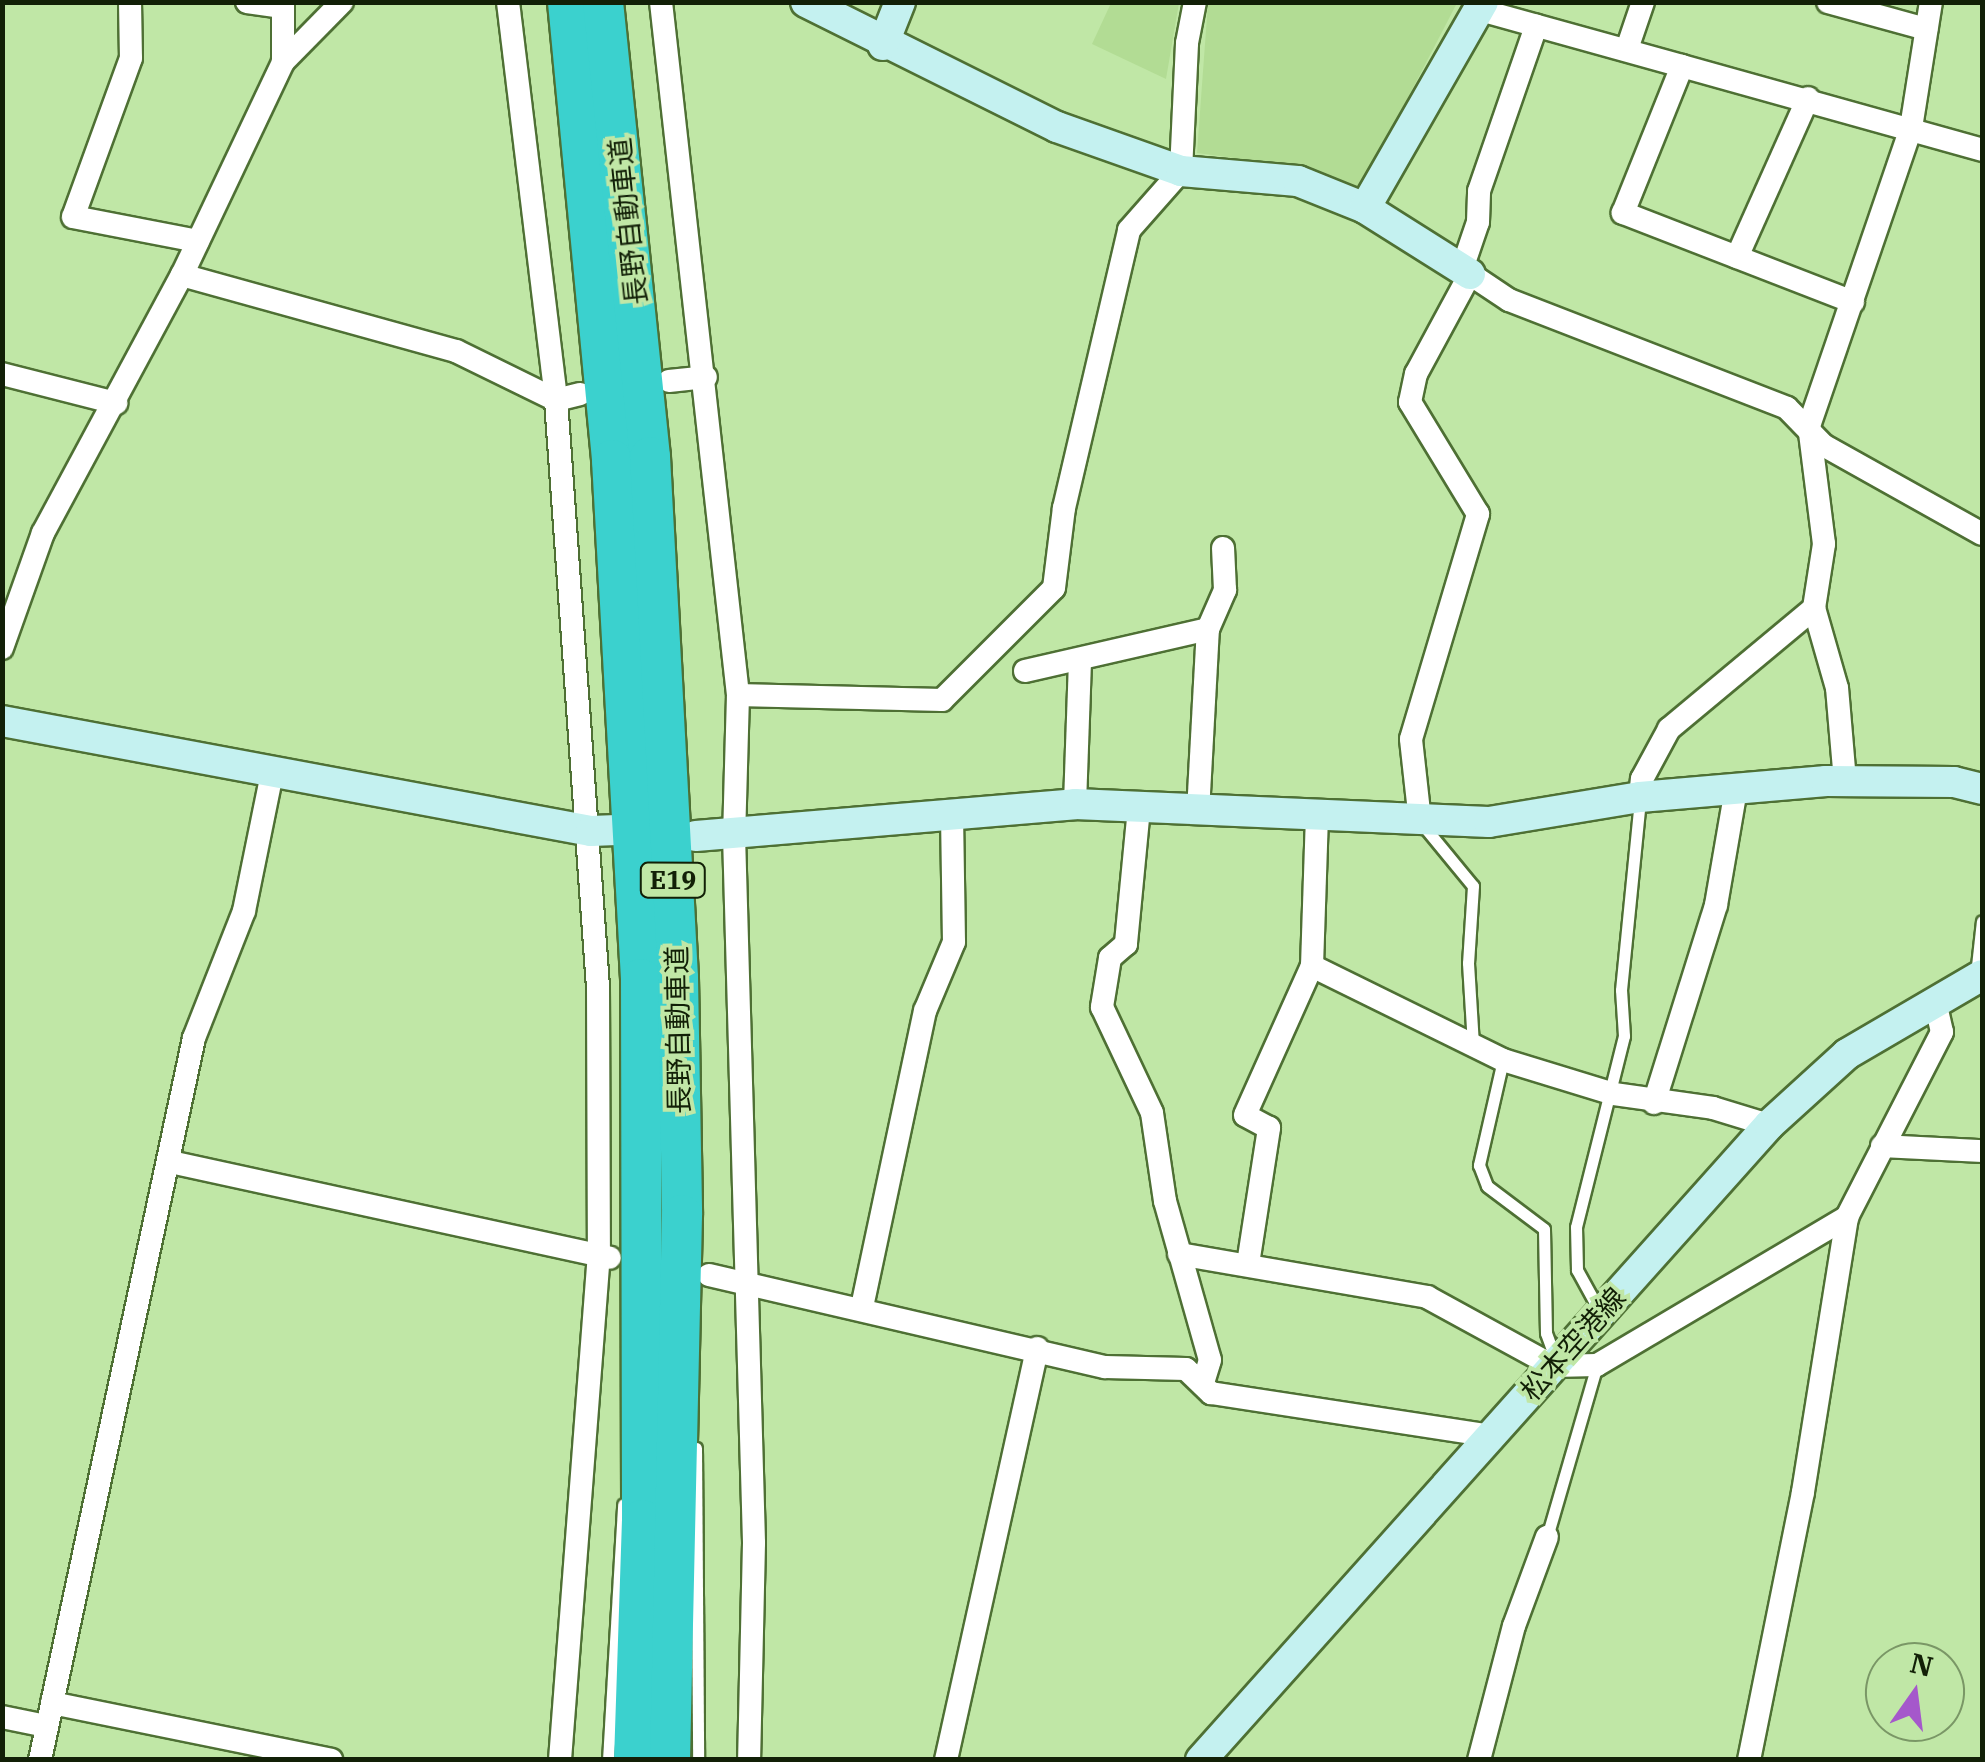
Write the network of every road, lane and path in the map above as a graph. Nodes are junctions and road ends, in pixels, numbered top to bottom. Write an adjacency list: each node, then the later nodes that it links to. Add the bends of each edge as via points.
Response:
1 (130, 2): 27 (street, via 130,58 73,217)
2 (247, 2): 14 (street)
3 (342, 2): 20 (street)
4 (508, 2): 36 (street)
5 (568, 2): 74 (highway, 長野自動車道 / E19, via 614,497)
6 (603, 2): 75 (highway, 長野自動車道 / E19, via 651,476 678,978)
7 (661, 2): 33 (street)
8 (806, 2): 18 (street)
9 (900, 2): 18 (street)
10 (1196, 2): 25 (street, via 1187,44)
11 (1643, 2): 19 (street)
12 (1828, 2): 17 (street)
13 (1931, 2): 17 (street)
14 (283, 5): 20 (street)
15 (1481, 6): 16 (street); 26 (street)
16 (1536, 26): 19 (street); 29 (street, via 1479,191)
17 (1926, 28): 23 (street)
18 (883, 46): 25 (street, via 1057,127)
19 (1627, 49): 21 (street)
20 (282, 62): 27 (street)
21 (1682, 66): 22 (street); 28 (street, via 1623,212)
22 (1808, 98): 23 (street); 28 (street)
23 (1911, 128): 24 (street); 31 (street)
24 (1982, 150)
25 (1181, 170): 26 (street, via 1298,181); 46 (street, via 1128,230 1064,508 1054,588 942,700)
26 (1365, 208): 29 (street)
27 (198, 241): 30 (street)
28 (1737, 257): 31 (street)
29 (1466, 270): 38 (street, via 1508,300 1787,408); 58 (street, via 1416,374 1410,402 1478,514 1410,739)
30 (182, 275): 36 (street, via 456,351); 37 (street)
31 (1853, 302): 38 (street)
32 (2, 374): 37 (street)
33 (706, 377): 34 (street); 46 (street)
34 (669, 380)
35 (580, 394): 36 (street)
36 (556, 400): 59 (street)
37 (116, 404): 43 (street, via 43,533)
38 (1809, 426): 39 (street, via 1824,446); 41 (street, via 1824,544)
39 (1982, 534)
40 (1223, 548): 42 (street, via 1226,590)
41 (1814, 608): 49 (street, via 1836,688); 52 (street, via 1668,729 1642,779)
42 (1208, 629): 44 (street); 55 (street)
43 (2, 648)
44 (1080, 662): 45 (street); 53 (street)
45 (1025, 670)
46 (738, 694): 60 (street)
47 (2, 721): 48 (street)
48 (273, 769): 59 (street); 73 (street, via 244,912 194,1038)
49 (1846, 780): 50 (street); 51 (street)
50 (1736, 789): 52 (street); 69 (street, via 1716,905)
51 (1982, 789)
52 (1640, 797): 58 (street, via 1489,822); 68 (lane)
53 (1075, 804): 54 (street); 56 (street)
54 (1139, 808): 55 (street); 77 (street, via 1126,944 1110,958 1102,1006 1152,1113)
55 (1198, 812): 57 (street)
56 (952, 818): 60 (street); 82 (street, via 954,942 926,1012)
57 (1317, 818): 58 (street); 63 (street)
58 (1420, 820): 66 (lane, via 1473,886)
59 (604, 830): 78 (street)
60 (734, 835): 61 (street); 81 (street)
61 (696, 836)
62 (1982, 921): 64 (lane)
63 (1312, 966): 66 (street); 79 (street, via 1245,1115 1269,1128)
64 (1979, 977): 65 (street, 松本空港線)
65 (1935, 1002): 70 (street, 松本空港線, via 1847,1054); 71 (street, via 1942,1032)
66 (1473, 1046): 67 (street)
67 (1503, 1060): 68 (street); 85 (lane, via 1480,1165 1487,1186 1544,1229 1546,1334)
68 (1614, 1094): 69 (street); 83 (lane, via 1576,1227 1578,1270)
69 (1654, 1103): 70 (street, via 1713,1108)
70 (1768, 1124): 83 (street, 松本空港線)
71 (1882, 1146): 72 (street); 76 (street)
72 (1982, 1150)
73 (170, 1162): 78 (street); 94 (street)
74 (645, 1165): 91 (lane); 101 (highway, 長野自動車道 / E19)
75 (682, 1215): 87 (lane); 102 (highway, 長野自動車道 / E19)
76 (1847, 1217): 86 (street); 108 (street, via 1803,1492)
77 (1180, 1254): 79 (street); 88 (street, via 1210,1360)
78 (606, 1256): 99 (street)
79 (1248, 1264): 85 (street, via 1427,1297)
80 (709, 1276): 81 (street)
81 (749, 1282): 82 (street); 104 (street)
82 (862, 1306): 84 (street)
83 (1600, 1314): 85 (street, 松本空港線)
84 (1038, 1348): 88 (street, via 1105,1368 1186,1369); 105 (street)
85 (1554, 1363): 86 (street); 90 (street, 松本空港線)
86 (1597, 1364): 93 (lane)
87 (695, 1380)
88 (1204, 1380): 90 (street, via 1211,1393)
89 (696, 1435): 103 (lane)
90 (1491, 1436): 106 (street, 松本空港線)
91 (626, 1458)
92 (624, 1478): 100 (lane)
93 (1547, 1538): 107 (street, via 1514,1626)
94 (52, 1702): 96 (street); 98 (street)
95 (2, 1717): 96 (street)
96 (46, 1726): 97 (street)
97 (40, 1760)
98 (331, 1760)
99 (560, 1760)
100 (608, 1760)
101 (634, 1760)
102 (670, 1760)
103 (698, 1760)
104 (749, 1760)
105 (946, 1760)
106 (1202, 1760)
107 (1479, 1760)
108 (1749, 1760)

